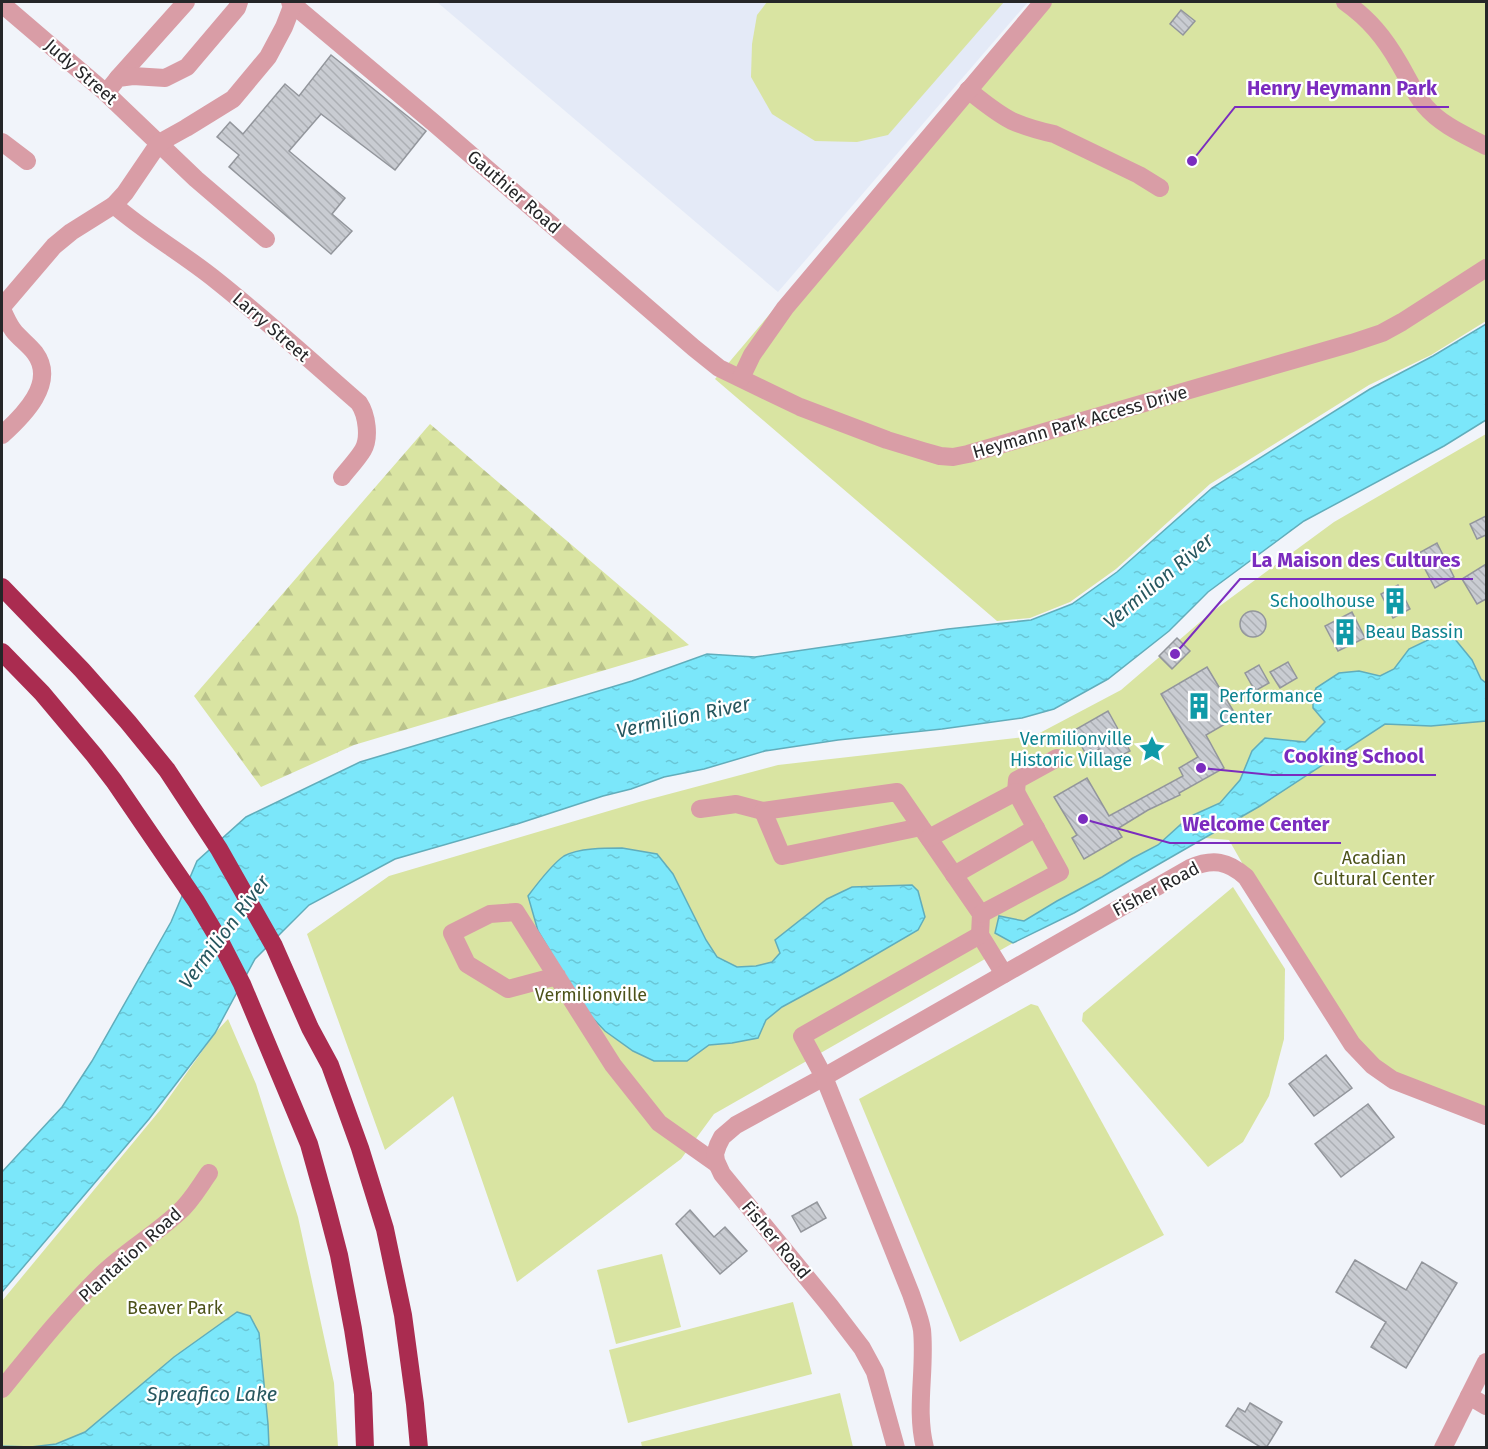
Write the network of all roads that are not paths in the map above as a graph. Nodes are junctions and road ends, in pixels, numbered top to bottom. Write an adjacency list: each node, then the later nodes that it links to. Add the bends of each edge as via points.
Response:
1 (186, 2): 7 (street)
2 (239, 2): 7 (street, via 187,67 165,78)
3 (1042, 2): 8 (street)
4 (1345, 2): 12 (street, via 1372,24 1425,107 1440,121)
5 (291, 3): 11 (street, via 268,57 233,99); 19 (street, Gauthier Road, via 694,348 719,368)
6 (2, 4): 9 (street, Judy Street)
7 (118, 78): 9 (street)
8 (968, 90): 14 (street, via 1012,121 1054,134); 19 (street, via 786,308 752,355)
9 (106, 93): 11 (street, Judy Street)
10 (2, 142): 13 (street)
11 (159, 143): 15 (street); 16 (street, Judy Street)
12 (1486, 146)
13 (27, 161)
14 (1160, 188)
15 (114, 205): 18 (street, via 54,246); 21 (street, Larry Street, via 219,282 359,403 365,420 364,447)
16 (266, 239)
17 (1486, 268): 19 (street, Heymann Park Access Drive, via 1402,322 1352,344 961,456 940,456 887,440 800,407)
18 (2, 308): 20 (street, via 13,330 35,353 43,373 38,393)
19 (741, 378)
20 (2, 435)
21 (342, 477)
22 (2, 587): 44 (highway, via 82,670 167,770 219,849 274,946 330,1065 385,1229 403,1315)
23 (2, 652): 43 (highway, via 42,693 114,781 196,901 242,984 309,1144 339,1255 363,1394)
24 (1057, 758): 25 (street, via 1017,780)
25 (1016, 792): 28 (street); 29 (street)
26 (700, 808): 27 (street, via 736,804)
27 (763, 811): 29 (street, via 897,792); 29 (street, via 782,856)
28 (1036, 828): 30 (street); 31 (street, via 1060,872)
29 (925, 833): 30 (street)
30 (954, 875): 31 (street)
31 (981, 914): 32 (street)
32 (980, 935): 33 (street); 35 (street, via 802,1036)
33 (1004, 974): 35 (street, Fisher Road); 36 (street, Fisher Road, via 1190,868 1208,862 1223,863 1239,871 1251,885 1364,1058 1393,1080)
34 (557, 976): 34 (street, via 508,989 467,964 452,933 490,914 516,912); 37 (street, via 613,1065 659,1123)
35 (824, 1077): 37 (street, Fisher Road, via 728,1131 718,1145); 46 (street, via 920,1322 921,1433)
36 (1486, 1116)
37 (717, 1164): 45 (street, Fisher Road, via 862,1348 875,1372)
38 (209, 1173): 40 (street, Plantation Road, via 177,1214 100,1276)
39 (1486, 1362): 41 (street)
40 (2, 1389)
41 (1469, 1396): 42 (street); 47 (street)
42 (1486, 1406)
43 (365, 1448)
44 (419, 1448)
45 (896, 1448)
46 (925, 1448)
47 (1443, 1448)

